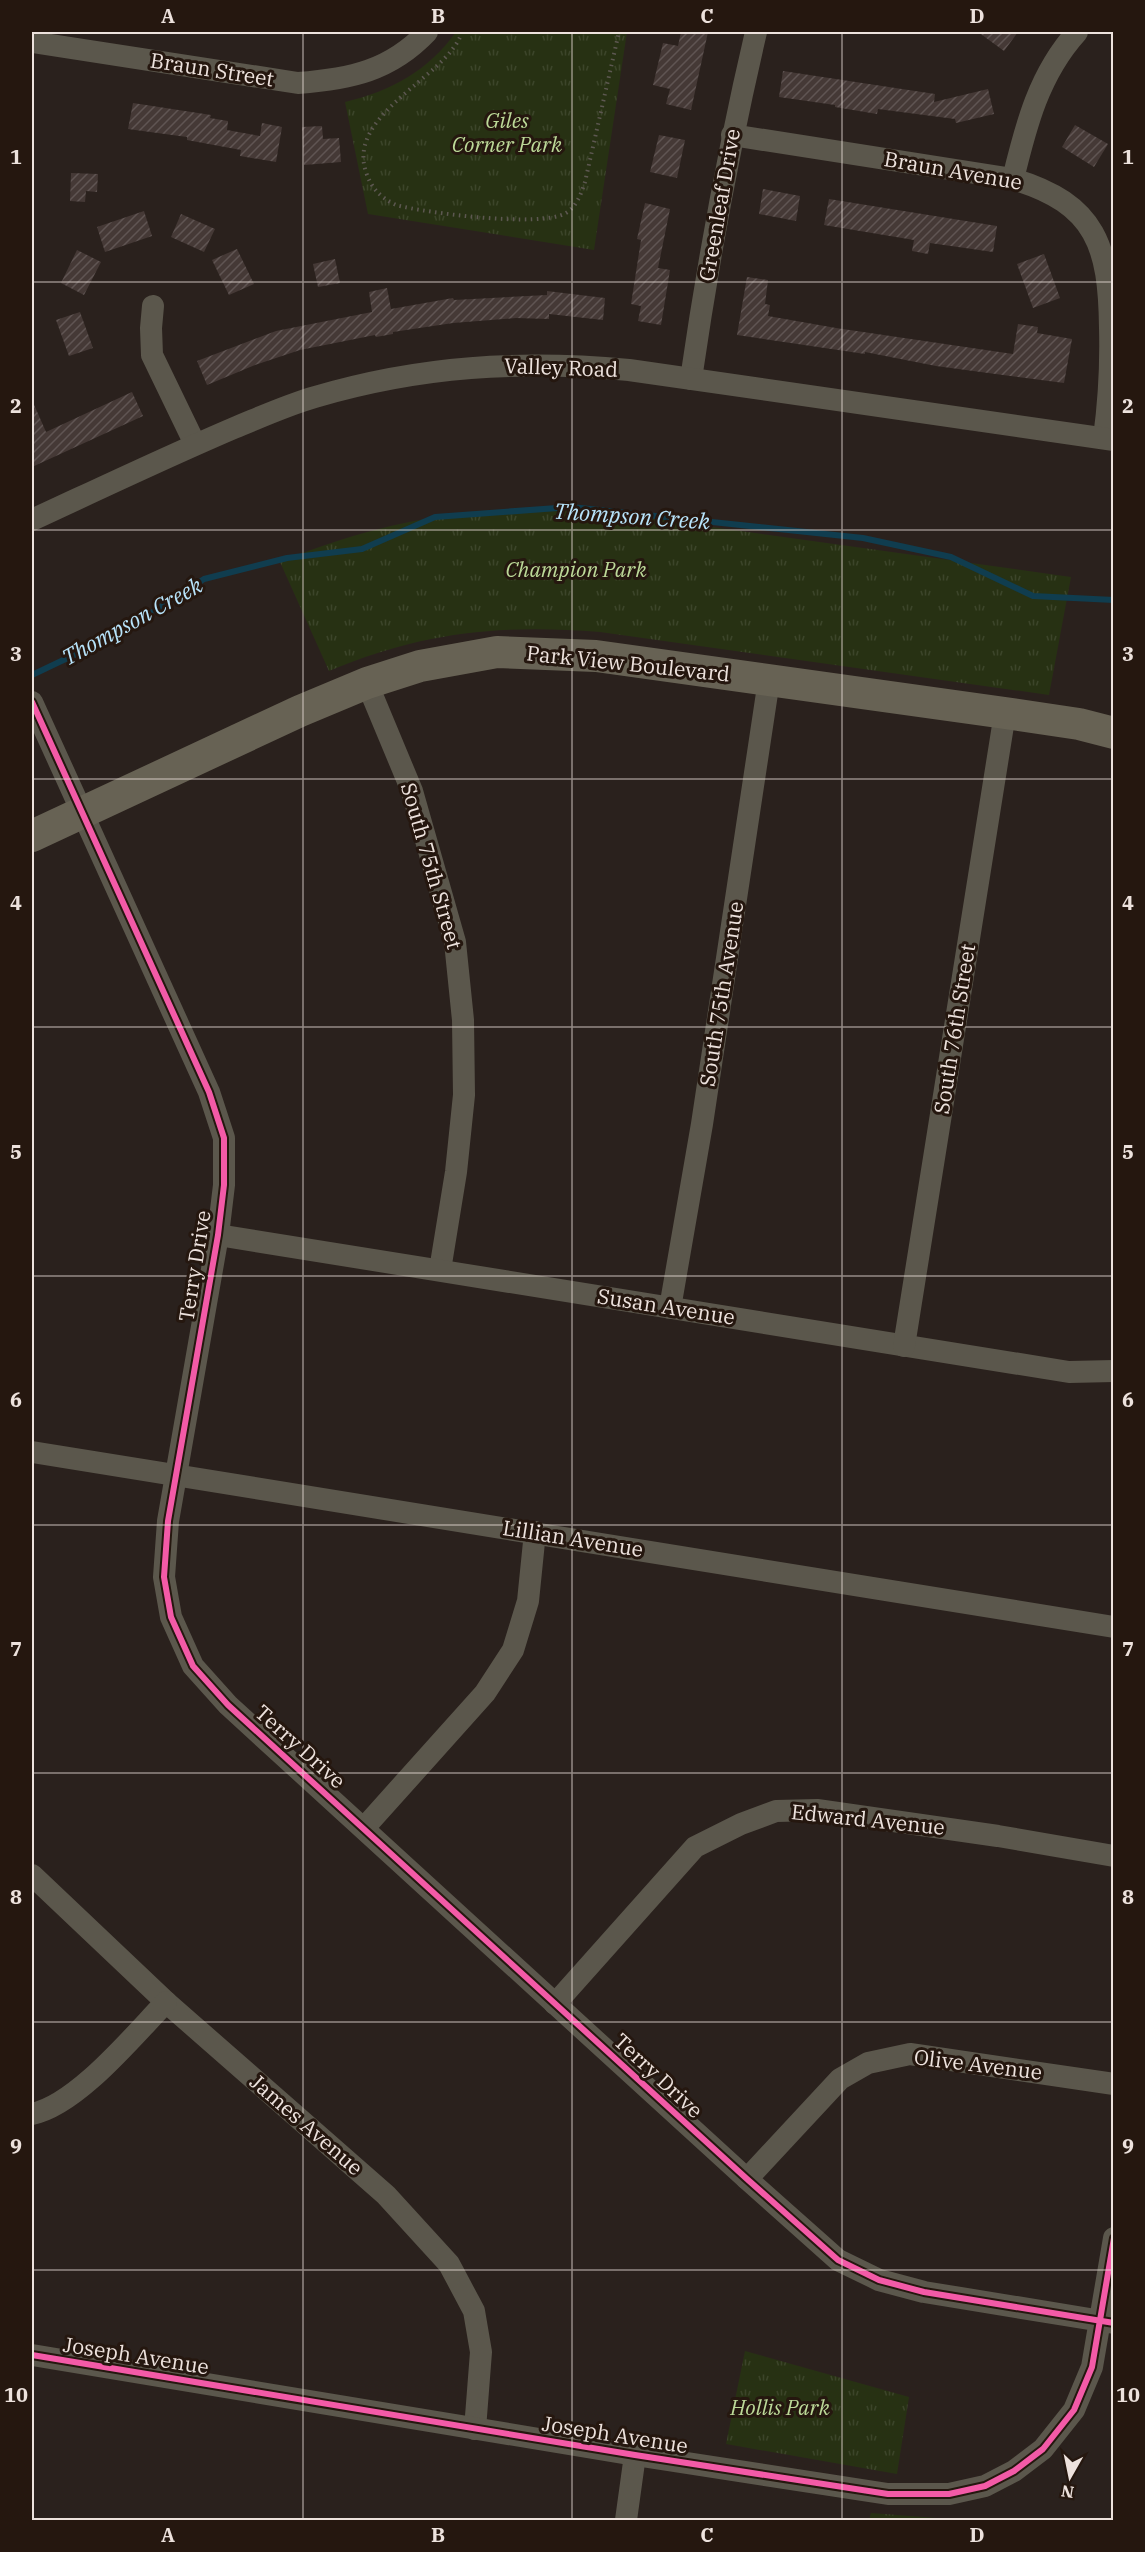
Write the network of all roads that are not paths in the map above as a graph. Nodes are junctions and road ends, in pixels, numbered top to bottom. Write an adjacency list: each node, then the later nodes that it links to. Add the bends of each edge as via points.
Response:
1 (427, 32): 4 (street, Braun Street, via 368,73 298,83)
2 (756, 32): 5 (street, Greenleaf Drive)
3 (1077, 32): 6 (street, via 1052,64 1039,91)
4 (32, 42)
5 (732, 135): 6 (street, Braun Avenue); 8 (street, Greenleaf Drive)
6 (1013, 179): 9 (street, Braun Avenue, via 1049,192 1079,214 1095,235 1104,257 1110,292)
7 (153, 306): 10 (street, via 152,355)
8 (691, 379): 9 (street, Valley Road); 10 (street, Valley Road, via 555,364 431,371 313,398)
9 (1109, 439)
10 (195, 444): 11 (street, Valley Road)
11 (32, 520)
12 (769, 680): 13 (street, Park View Boulevard, via 596,656 497,652 420,666); 15 (street, Park View Boulevard); 21 (street, South 75th Avenue)
13 (367, 682): 17 (street, Park View Boulevard); 20 (street, South 75th Street, via 412,791 455,942 463,1020 464,1095)
14 (32, 702): 17 (street, Terry Drive)
15 (1005, 713): 16 (street, Park View Boulevard); 22 (street, South 76th Street)
16 (1113, 733)
17 (82, 813): 18 (street, Park View Boulevard); 19 (street, Terry Drive, via 209,1092 224,1138)
18 (32, 836)
19 (218, 1235): 20 (street, Susan Avenue); 25 (street, Terry Drive)
20 (440, 1270): 21 (street, Susan Avenue)
21 (670, 1308): 22 (street, Susan Avenue)
22 (904, 1346): 23 (street, Susan Avenue, via 1070,1372)
23 (1113, 1371)
24 (32, 1452): 25 (street, Lillian Avenue)
25 (176, 1476): 26 (street, Lillian Avenue); 28 (street, Terry Drive, via 164,1577 171,1617 193,1666 228,1705)
26 (535, 1532): 27 (street, Lillian Avenue); 28 (street, via 528,1601 513,1650 485,1693)
27 (1113, 1627)
28 (364, 1828): 32 (street, Terry Drive)
29 (1113, 1856): 32 (street, Edward Avenue, via 817,1810 776,1810 695,1847)
30 (32, 1875): 31 (street, James Avenue)
31 (166, 2002): 34 (street, via 67,2098); 39 (street, James Avenue, via 386,2195 449,2264 474,2311 481,2352)
32 (555, 2004): 35 (street, Terry Drive)
33 (1113, 2084): 35 (street, Olive Avenue, via 910,2054 868,2063 840,2079)
34 (32, 2114)
35 (747, 2180): 37 (street, Terry Drive, via 838,2260 879,2280 924,2292)
36 (1113, 2238): 37 (street, Joseph Avenue)
37 (1107, 2322): 40 (street, Joseph Avenue, via 1074,2410 1043,2449 985,2486 949,2494 888,2494)
38 (32, 2355): 39 (street, Joseph Avenue)
39 (475, 2428): 40 (street, Joseph Avenue)
40 (635, 2455): 41 (street)
41 (626, 2520)

